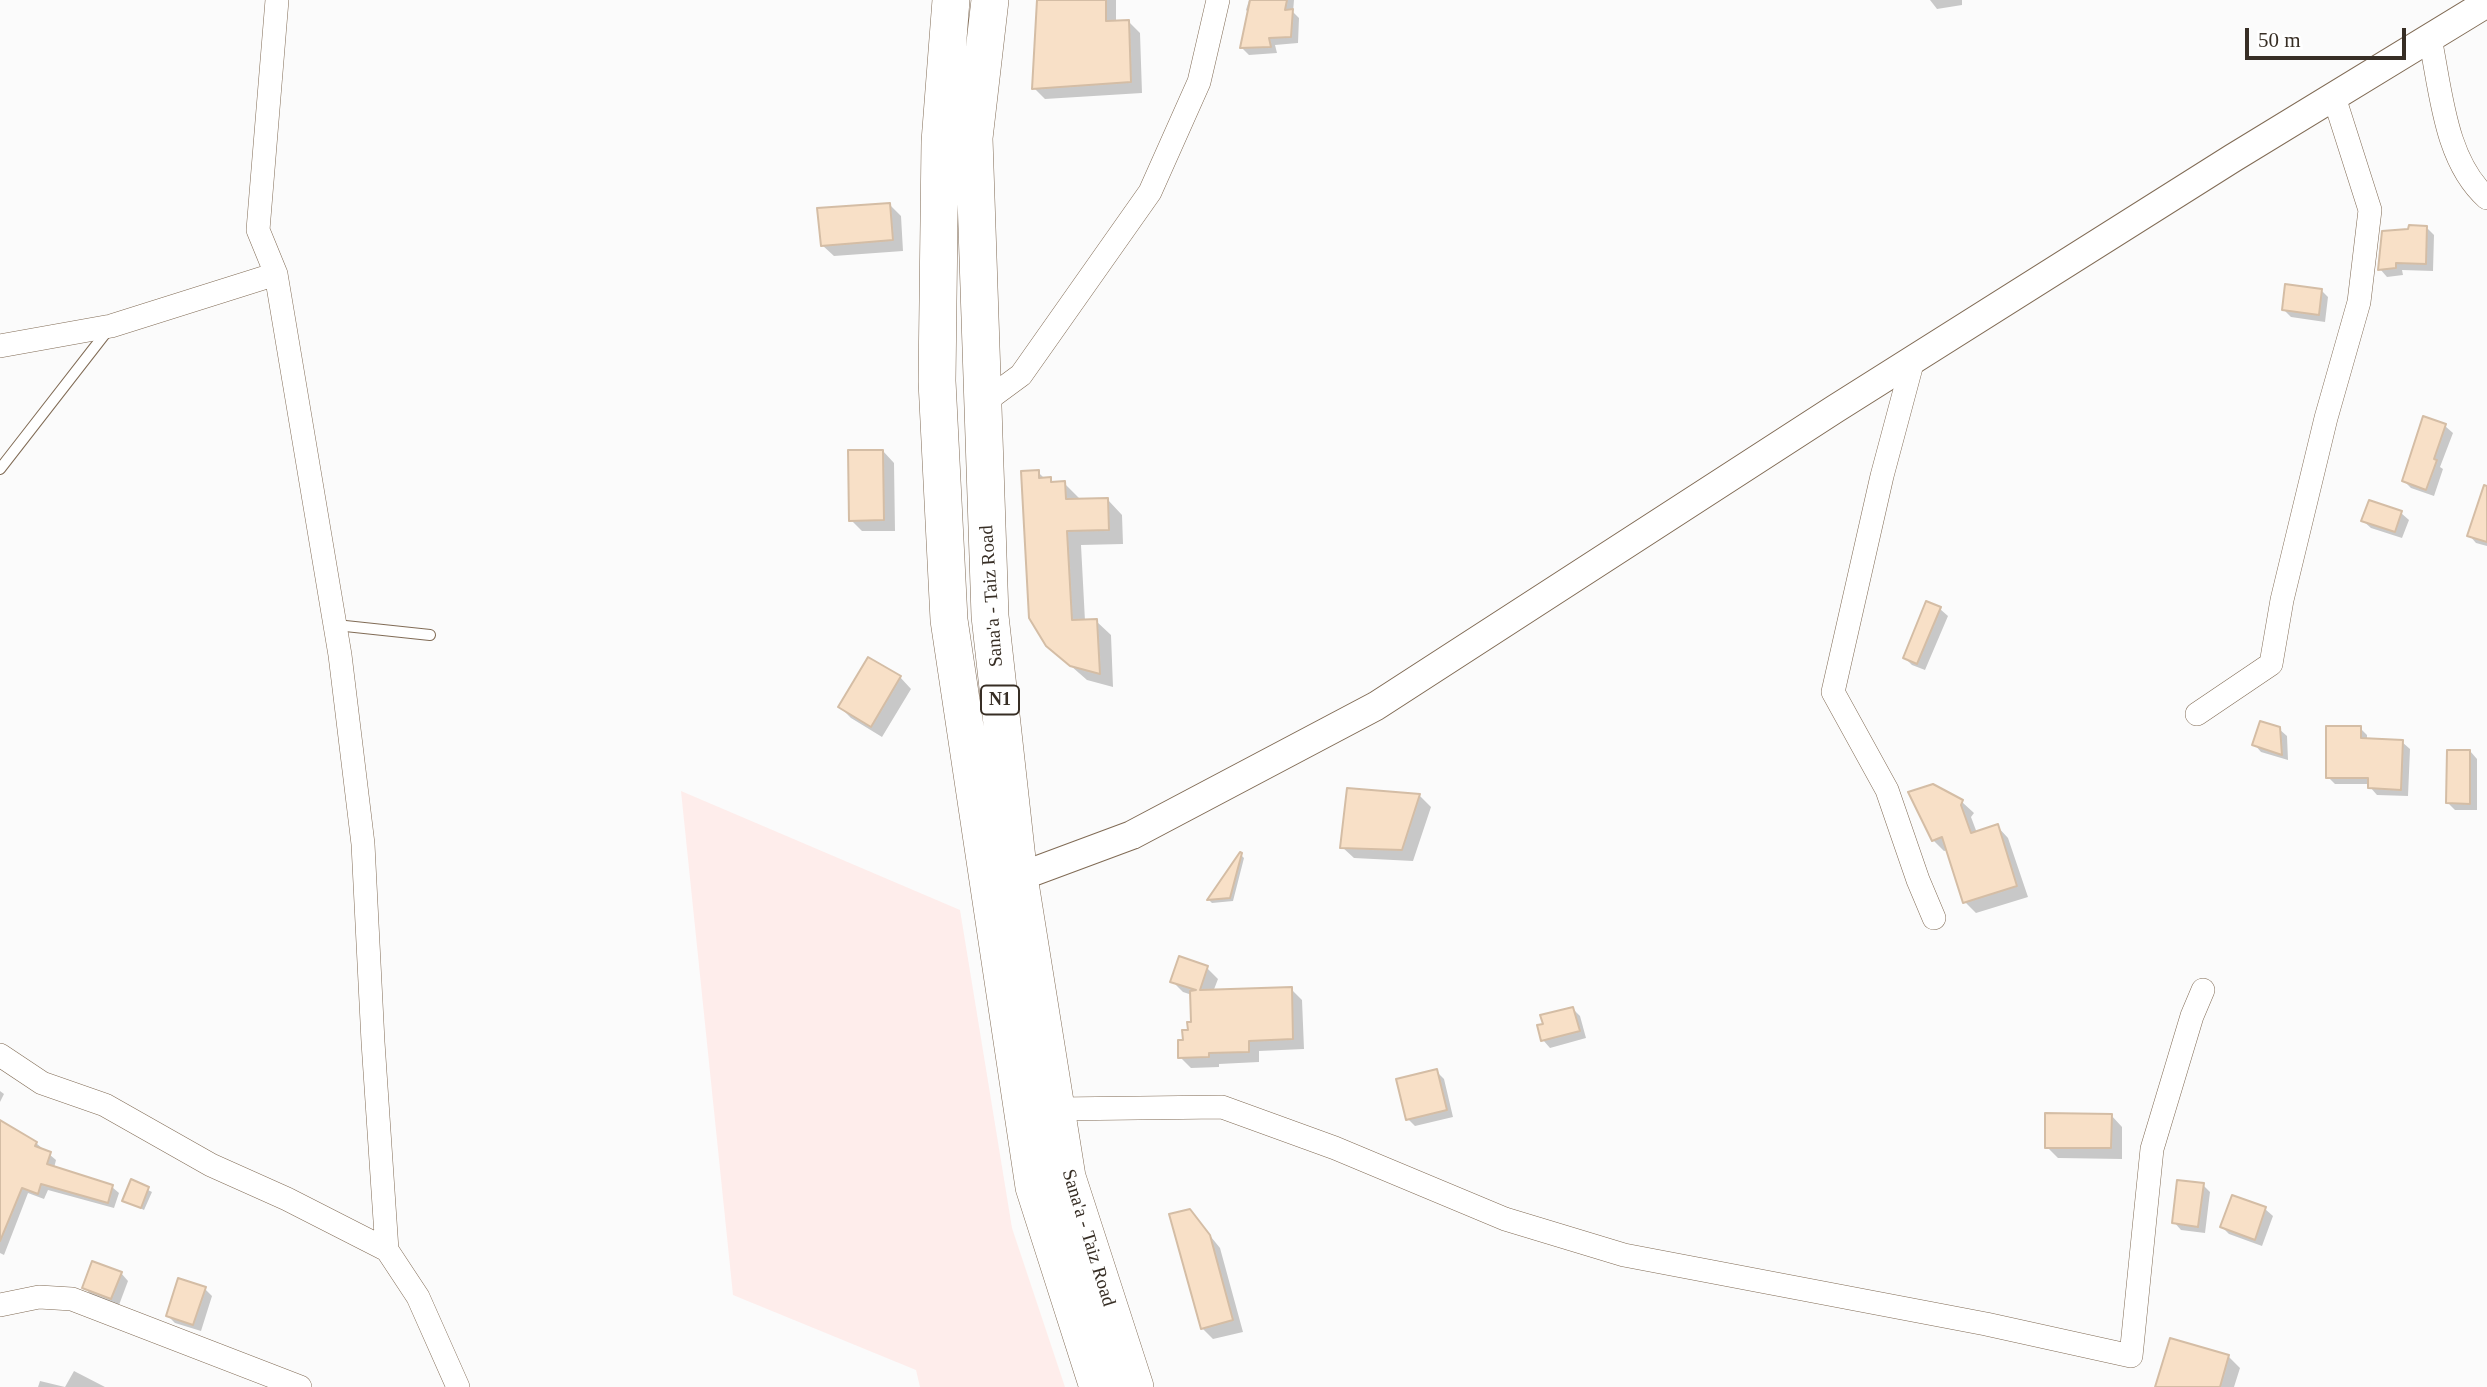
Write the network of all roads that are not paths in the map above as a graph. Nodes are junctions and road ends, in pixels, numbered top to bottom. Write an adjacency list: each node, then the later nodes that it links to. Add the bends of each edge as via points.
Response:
1 (277, 0): 9 (street, via 258,230)
2 (951, 0): 27 (highway, Sana'a - Taiz Road / N1, via 940,142 937,381 948,620 1034,1187)
3 (990, 0): 13 (highway, Sana'a - Taiz Road / N1, via 974,138)
4 (1218, 0): 13 (street, via 1199,82 1150,192 1021,375)
5 (2487, 3): 6 (street)
6 (2430, 38): 7 (street); 8 (street, via 2455,151 2468,177)
7 (2334, 97): 12 (street); 17 (street, via 2370,210 2359,302 2294,548 2271,664)
8 (2487, 198)
9 (276, 274): 10 (street); 15 (street)
10 (111, 326): 11 (street); 14 (lane)
11 (0, 346)
12 (1913, 360): 18 (street, via 1376,706 1132,835); 19 (street, via 1833,692 1887,790)
13 (983, 403): 18 (highway, Sana'a - Taiz Road / N1, via 990,616)
14 (0, 469)
15 (335, 625): 16 (lane); 23 (street, via 363,844)
16 (430, 635)
17 (2197, 714)
18 (1019, 877): 22 (highway, Sana'a - Taiz Road / N1)
19 (1934, 918)
20 (2203, 990): 22 (street, via 2152,1149 2131,1356 1624,1255 1505,1219 1222,1107)
21 (0, 1055): 23 (street, via 42,1083 105,1105 211,1165)
22 (1056, 1110): 28 (highway, Sana'a - Taiz Road / N1, via 1067,1177)
23 (387, 1250): 26 (street, via 418,1297)
24 (0, 1305): 25 (street, via 39,1297 72,1299)
25 (300, 1387)
26 (458, 1387)
27 (1098, 1387)
28 (1135, 1387)

